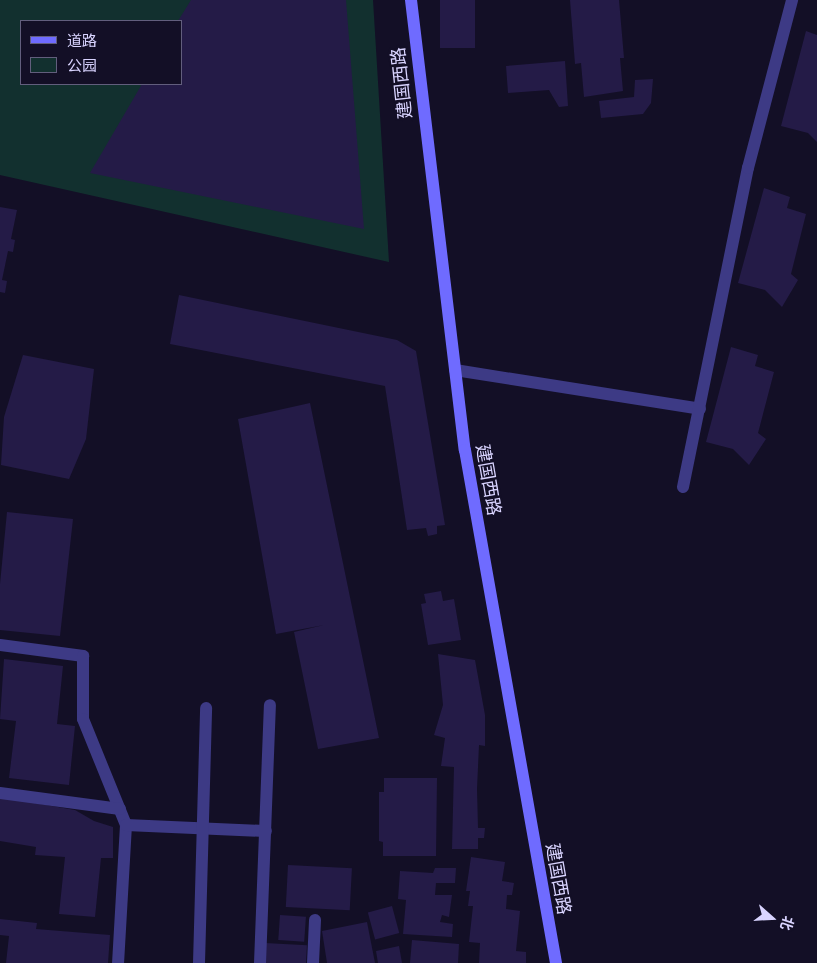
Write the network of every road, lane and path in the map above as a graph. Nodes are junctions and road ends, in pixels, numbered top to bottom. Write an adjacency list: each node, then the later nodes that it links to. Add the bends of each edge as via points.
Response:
1 (412, 0): 3 (street, 建国西路)
2 (792, 0): 4 (street, via 748,168)
3 (455, 370): 4 (street); 19 (street, 建国西路, via 467,460)
4 (700, 410): 5 (street)
5 (683, 488)
6 (0, 645): 10 (street, via 83,656 83,719)
7 (270, 705): 13 (street)
8 (206, 708): 12 (street)
9 (0, 792): 10 (street)
10 (120, 809): 11 (street)
11 (126, 825): 12 (street); 15 (street)
12 (203, 829): 13 (street); 16 (street)
13 (266, 831): 17 (street)
14 (315, 920): 18 (street)
15 (118, 963)
16 (199, 963)
17 (260, 963)
18 (313, 963)
19 (556, 963)

